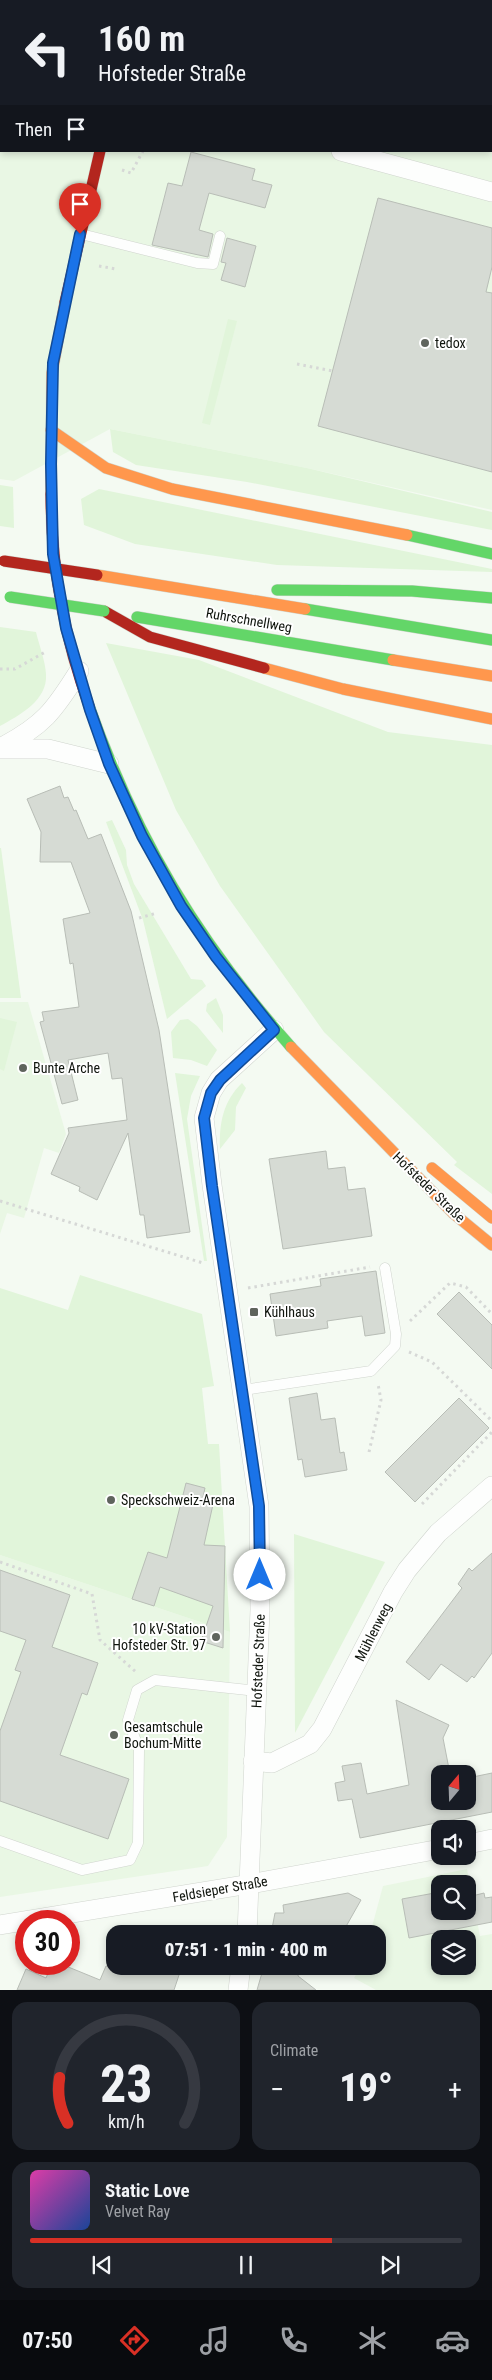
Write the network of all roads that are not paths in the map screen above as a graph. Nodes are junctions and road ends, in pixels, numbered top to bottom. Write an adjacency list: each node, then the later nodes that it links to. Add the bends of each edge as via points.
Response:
1 (100, 152): 4 (main road, Hofsteder Straße)
2 (346, 152): 3 (street)
3 (492, 192)
4 (80, 234): 5 (lane, via 196,264 213,264); 6 (main road, Hofsteder Straße, via 53,363)
5 (220, 236)
6 (51, 430): 7 (main road, via 106,468 172,489); 14 (main road, Hofsteder Straße, via 53,554 66,628)
7 (492, 554)
8 (2, 560): 9 (main road, Ruhrschnellweg, bridge)
9 (134, 581): 11 (main road, via 244,589 382,591); 13 (main road, Ruhrschnellweg)
10 (5, 596): 12 (main road, Ruhrschnellweg, bridge)
11 (492, 598)
12 (104, 611): 15 (main road, Ruhrschnellweg); 16 (main road, via 157,639 343,689)
13 (492, 640)
14 (79, 670): 17 (street, via 64,696 38,726); 18 (main road, Hofsteder Straße)
15 (492, 676)
16 (492, 719)
17 (0, 748): 18 (street, via 48,749)
18 (109, 764): 19 (main road, Hofsteder Straße, via 142,836 181,906 216,957)
19 (274, 1030): 20 (main road, Hofsteder Straße); 26 (street, Hofsteder Straße, via 220,1080 211,1093 204,1118)
20 (368, 1127): 21 (main road, Hofsteder Straße); 24 (main road, Hofsteder Straße, via 453,1213)
21 (400, 1142)
22 (422, 1159): 23 (main road, Hofsteder Straße)
23 (492, 1218)
24 (492, 1245)
25 (385, 1268): 26 (lane, via 396,1334 395,1346 371,1372)
26 (243, 1390): 28 (street, Hofsteder Straße, via 259,1506 260,1610)
27 (492, 1486): 29 (street, Mühlenweg, via 438,1533 407,1570 322,1730 310,1744 272,1763)
28 (256, 1691): 29 (street, Hofsteder Straße); 31 (lane, via 155,1680 137,1690 128,1720 139,1749 138,1843 130,1860 82,1870)
29 (253, 1761): 34 (street, Hofsteder Straße)
30 (492, 1839): 32 (street)
31 (0, 1841)
32 (476, 1842)
33 (431, 1851): 34 (street, Feldsieper Straße)
34 (250, 1884): 35 (street, Feldsieper Straße); 36 (street, Hofsteder Straße)
35 (0, 1924)
36 (248, 1925)
37 (240, 1975): 38 (street)
38 (238, 1990)

